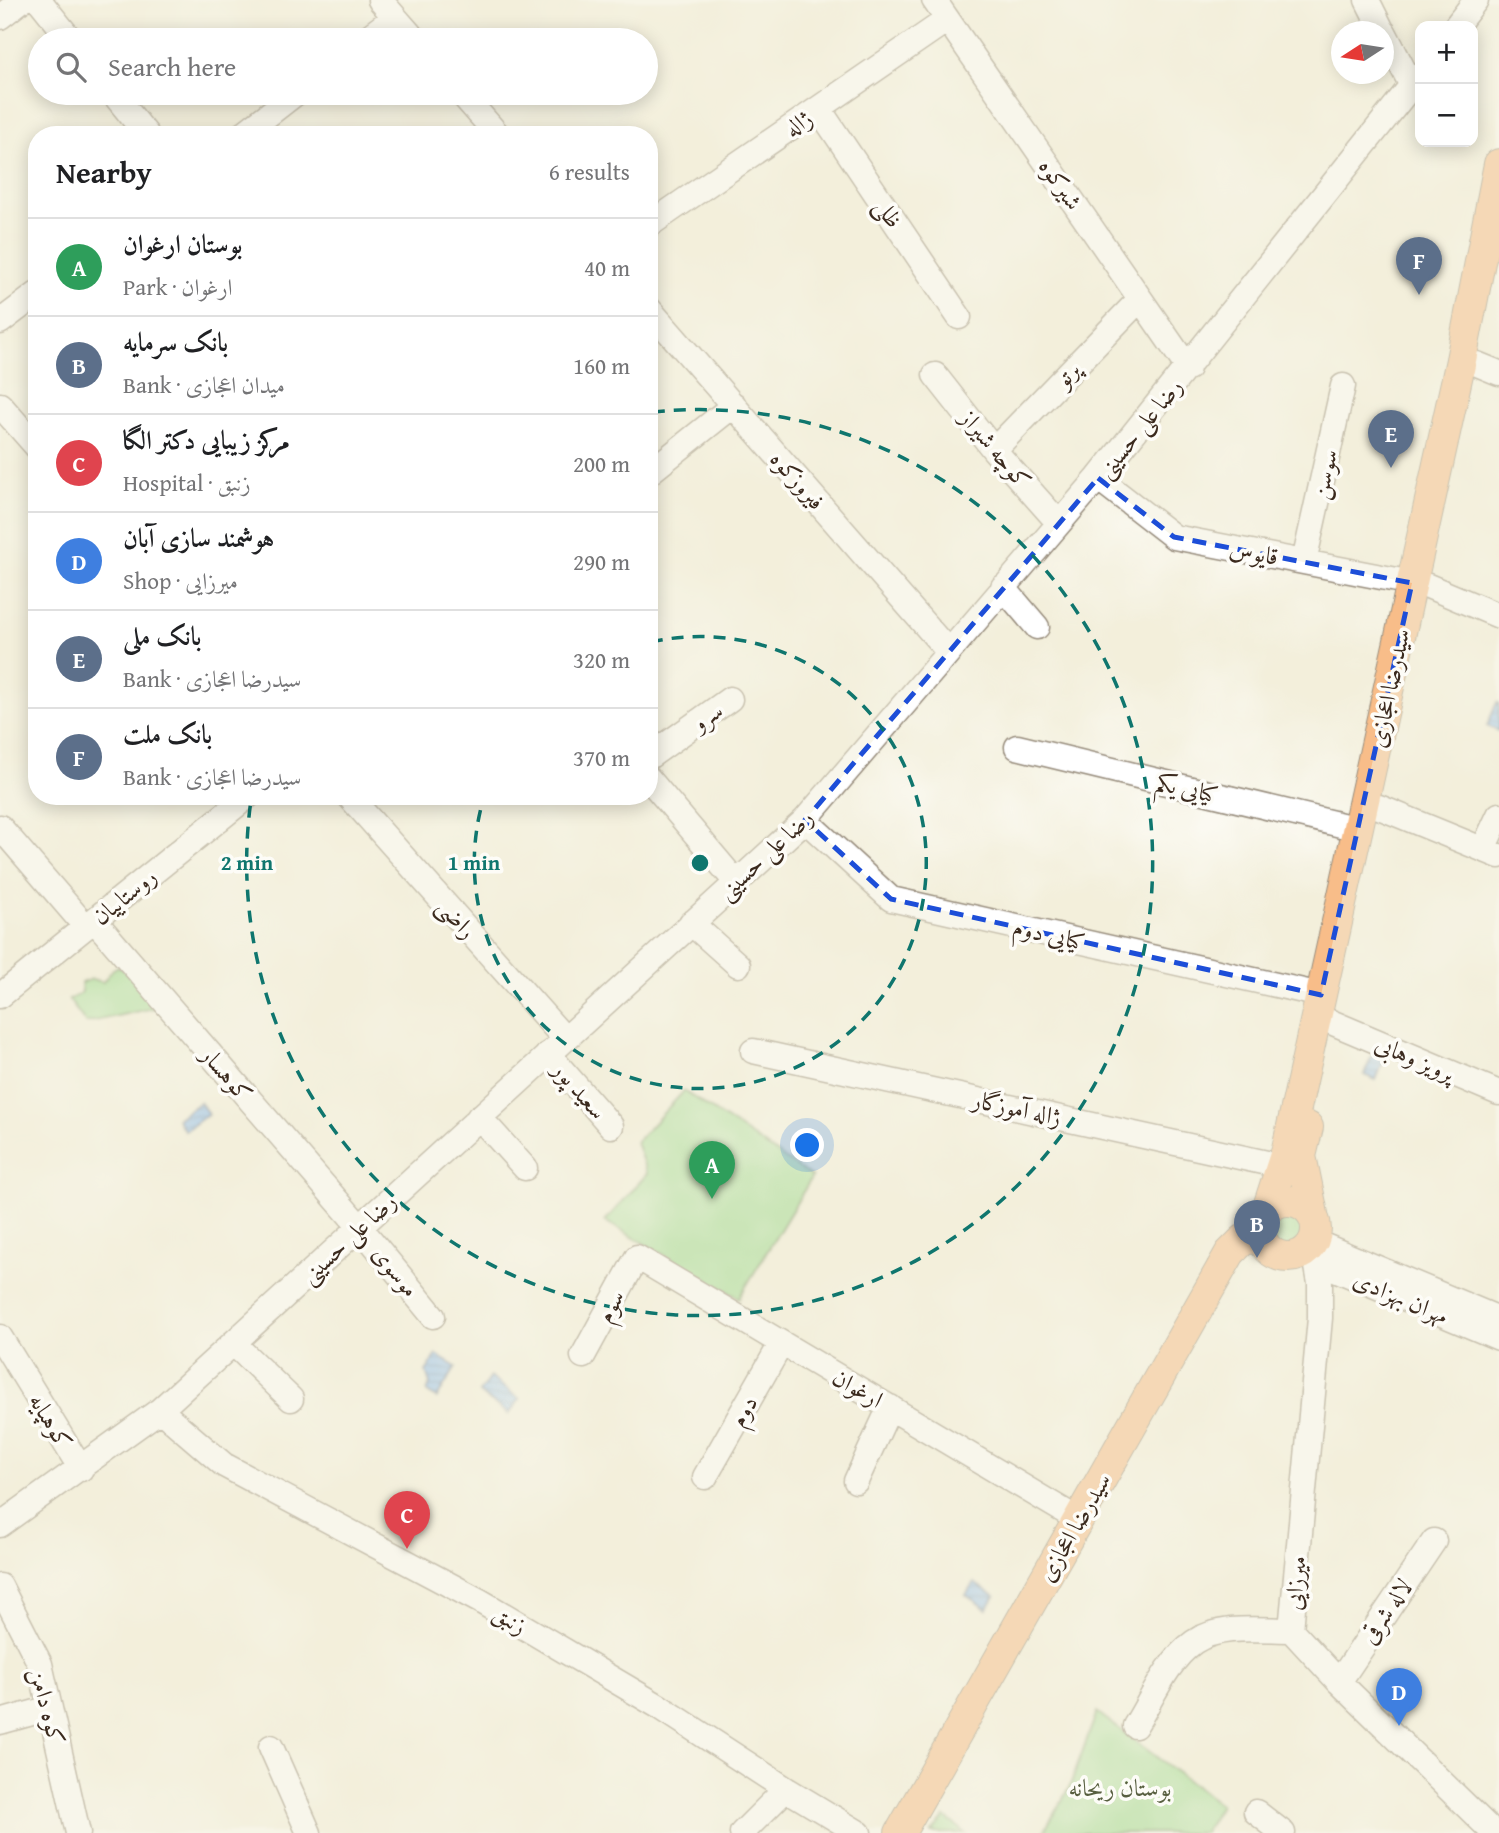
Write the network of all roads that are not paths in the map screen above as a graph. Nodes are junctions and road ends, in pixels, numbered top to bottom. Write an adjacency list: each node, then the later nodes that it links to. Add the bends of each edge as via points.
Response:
1 (22, 0): 7 (street)
2 (39, 0): 10 (street)
3 (1367, 0): 8 (street)
4 (1476, 0): 9 (street)
5 (938, 5): 19 (street, ژاله); 27 (street, شیرکوه)
6 (388, 8): 11 (street); 12 (street)
7 (0, 17)
8 (1378, 21)
9 (1460, 21)
10 (61, 28)
11 (373, 28)
12 (405, 28)
13 (1394, 48): 14 (street)
14 (1415, 79)
15 (1415, 81): 31 (street, رضا علی حسینی)
16 (123, 105): 20 (street)
17 (281, 105): 21 (street)
18 (472, 105): 22 (street)
19 (819, 109): 24 (street, ژاله); 29 (street, ظلی)
20 (140, 126)
21 (254, 126)
22 (490, 126)
23 (1499, 164): 43 (main road, سیدرضا اعجازی)
24 (658, 219)
25 (1499, 257): 32 (main road, سیدرضا اعجازی)
26 (28, 299): 28 (street)
27 (1140, 299): 31 (street, شیرکوه); 38 (street, پرتو)
28 (3, 314)
29 (959, 317)
30 (658, 319): 36 (street, فیروزکوه)
31 (1188, 368): 40 (street, رضا علی حسینی)
32 (1488, 369): 43 (main road, سیدرضا اعجازی)
33 (935, 375): 38 (street, کوچه شیراز)
34 (1343, 386): 42 (street, سوسن)
35 (0, 405): 37 (street)
36 (734, 405): 39 (street); 47 (street, فیروزکوه)
37 (28, 436)
38 (994, 450): 41 (street, کوچه شیراز)
39 (658, 466)
40 (1098, 478): 41 (street, رضا علی حسینی); 42 (street, قایوس, via 1174,537)
41 (1058, 522): 44 (street, رضا علی حسینی)
42 (1304, 562): 43 (street, قایوس)
43 (1420, 585): 45 (street, قایوس); 54 (main road, سیدرضا اعجازی); 58 (main road, سیدرضا اعجازی)
44 (1003, 587): 46 (street); 47 (street, رضا علی حسینی)
45 (1499, 616)
46 (1037, 627)
47 (948, 651): 56 (street, رضا علی حسینی)
48 (730, 699): 50 (street, سرو)
49 (1017, 747): 58 (street, کیایی یکم)
50 (658, 751)
51 (658, 790): 60 (street)
52 (237, 805): 62 (street, روستاییان)
53 (356, 805): 66 (street, راضی)
54 (1378, 807): 59 (street); 65 (main road, سیدرضا اعجازی)
55 (1499, 815): 59 (street)
56 (805, 820): 60 (street, رضا علی حسینی); 65 (street, کیایی دوم, via 891,899)
57 (0, 827): 62 (street, کوهسار)
58 (1358, 829): 65 (main road, سیدرضا اعجازی)
59 (1491, 853)
60 (736, 881): 61 (street, رضا علی حسینی)
61 (691, 923): 63 (street); 66 (street, رضا علی حسینی)
62 (90, 924): 64 (street, روستاییان); 74 (street, کوهسار)
63 (738, 965)
64 (0, 996)
65 (1326, 1009): 68 (street, پرویز وهابی); 71 (main road, سیدرضا اعجازی); 75 (main road, سیدرضا اعجازی, via 1301,1156)
66 (556, 1046): 69 (street, رضا علی حسینی); 70 (street, سعید پور)
67 (753, 1051): 71 (street, ژاله آموزگار)
68 (1499, 1093)
69 (479, 1117): 72 (street); 74 (street, رضا علی حسینی)
70 (611, 1126)
71 (1282, 1166): 73 (main road, سیدرضا اعجازی)
72 (525, 1168)
73 (1264, 1223): 75 (main road, via 1270,1252 1279,1256 1287,1258); 75 (main road, via 1275,1204 1293,1201 1309,1211); 90 (main road, سیدرضا اعجازی, via 1230,1253)
74 (360, 1227): 77 (street, موسوی); 81 (street, رضا علی حسینی)
75 (1312, 1243): 78 (street, مهران بهزادی); 80 (street, مهران بهزادی); 94 (street, میرزایی, via 1320,1283 1320,1318)
76 (637, 1257): 82 (street, ارغوان); 83 (street, سوم)
77 (433, 1316)
78 (1499, 1319)
79 (0, 1337): 87 (street, کوهپایه)
80 (1499, 1338)
81 (233, 1343): 84 (street); 86 (street, رضا علی حسینی)
82 (781, 1344): 85 (street, ارغوان); 88 (street, دوم)
83 (583, 1356)
84 (291, 1399)
85 (890, 1407): 89 (street); 90 (street, ارغوان)
86 (160, 1410): 87 (street, رضا علی حسینی); 100 (street, زنبق, via 224,1465 480,1601 660,1707)
87 (81, 1469): 91 (street, رضا علی حسینی)
88 (705, 1477)
89 (856, 1481)
90 (1079, 1520): 107 (main road, سیدرضا اعجازی)
91 (0, 1525)
92 (1434, 1541): 95 (street, لاله شرقی)
93 (0, 1586): 96 (street, کوه دامن, via 40,1664)
94 (1291, 1630): 95 (street, میرزایی); 98 (street, via 1222,1632 1196,1640 1180,1654)
95 (1339, 1682): 102 (street, میرزایی)
96 (50, 1708): 97 (street); 103 (street, کوه دامن)
97 (0, 1721)
98 (1135, 1726)
99 (271, 1747): 104 (street)
100 (786, 1789): 105 (street); 106 (street, زنبق)
101 (1256, 1812): 108 (street)
102 (1489, 1824)
103 (78, 1833)
104 (309, 1833)
105 (742, 1833)
106 (859, 1833)
107 (900, 1833)
108 (1283, 1833)

